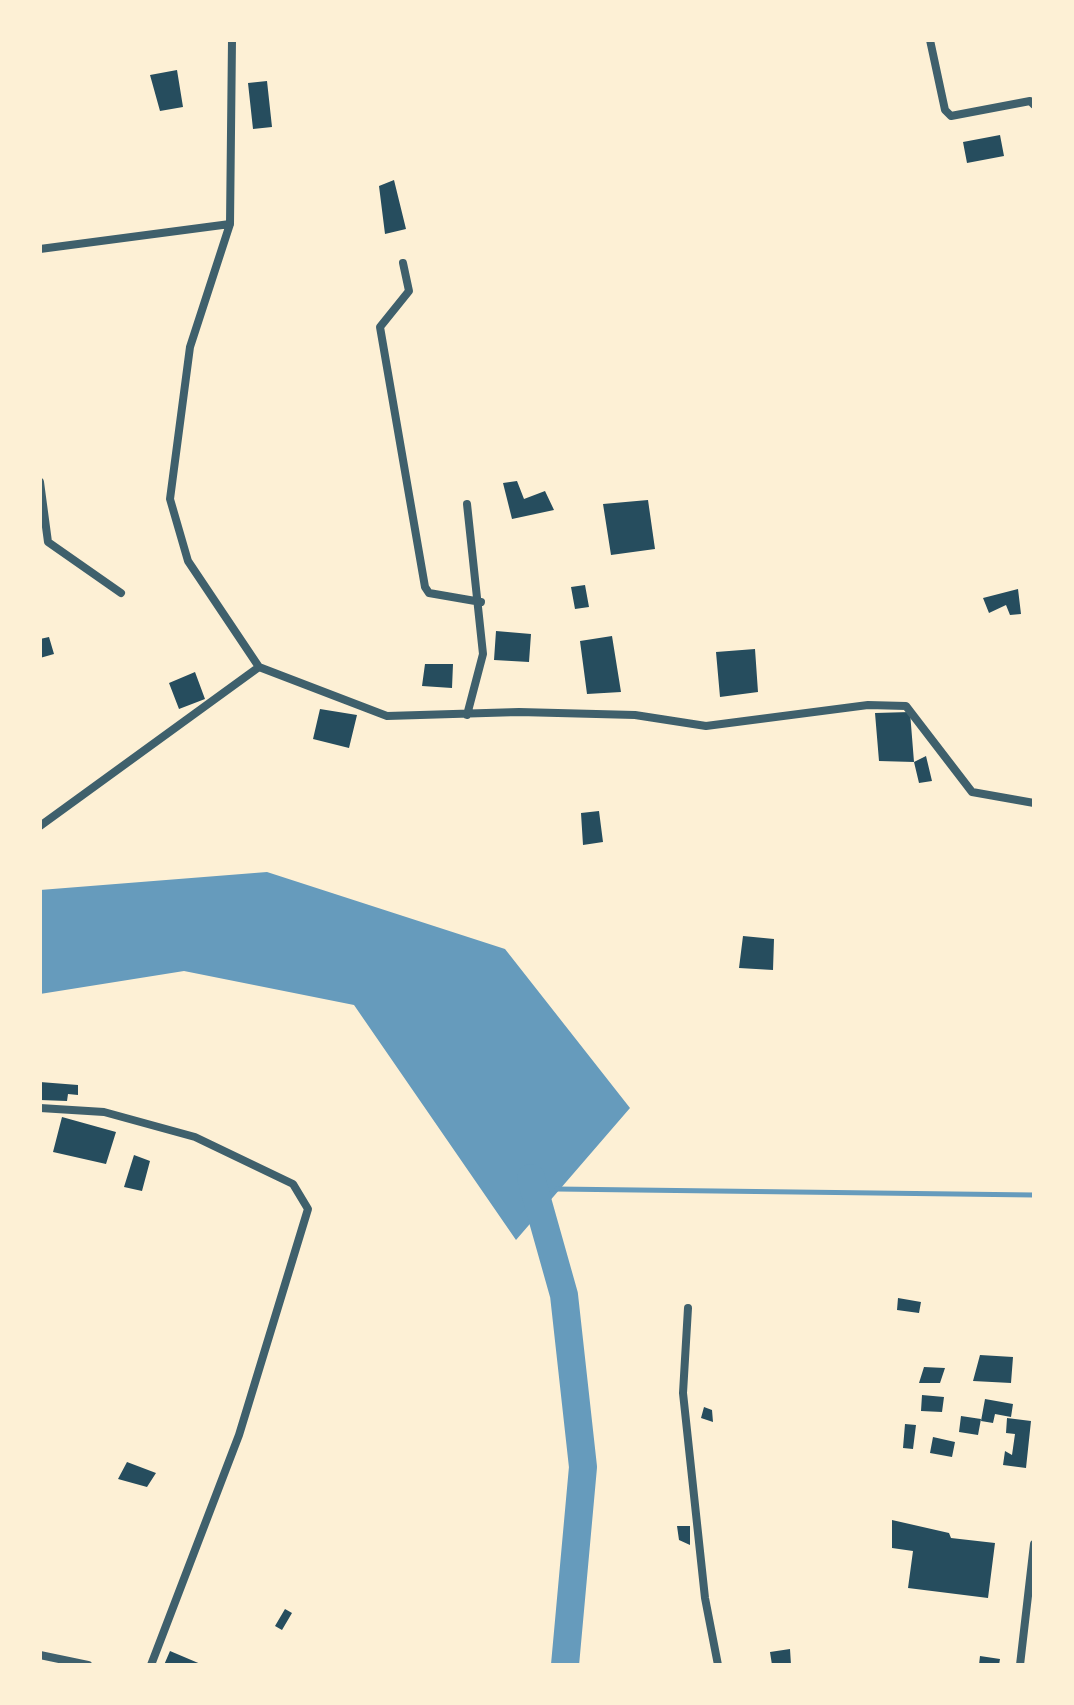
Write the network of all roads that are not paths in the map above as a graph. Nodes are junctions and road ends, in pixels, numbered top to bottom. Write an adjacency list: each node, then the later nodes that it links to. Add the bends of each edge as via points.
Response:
1 (232, 40): 4 (street)
2 (930, 40): 3 (street, via 951,116)
3 (1034, 105)
4 (230, 224): 5 (street); 11 (street, via 190,347 170,500 188,561)
5 (40, 249)
6 (403, 263): 10 (street, via 409,291 380,327 425,586 429,593)
7 (40, 482): 9 (street, via 48,542)
8 (468, 504): 10 (street)
9 (121, 593)
10 (480, 602): 12 (street, via 483,654)
11 (259, 667): 12 (street, via 387,716); 14 (street)
12 (468, 715): 13 (street, via 635,715 706,726 868,704 906,706 972,792)
13 (1034, 803)
14 (40, 826)
15 (40, 1108): 20 (street, via 104,1112 195,1137 293,1184 308,1209 239,1435)
16 (688, 1308): 21 (street, via 682,1393)
17 (1034, 1544): 22 (street)
18 (40, 1655): 19 (street)
19 (88, 1665)
20 (151, 1665)
21 (718, 1665)
22 (1020, 1665)

